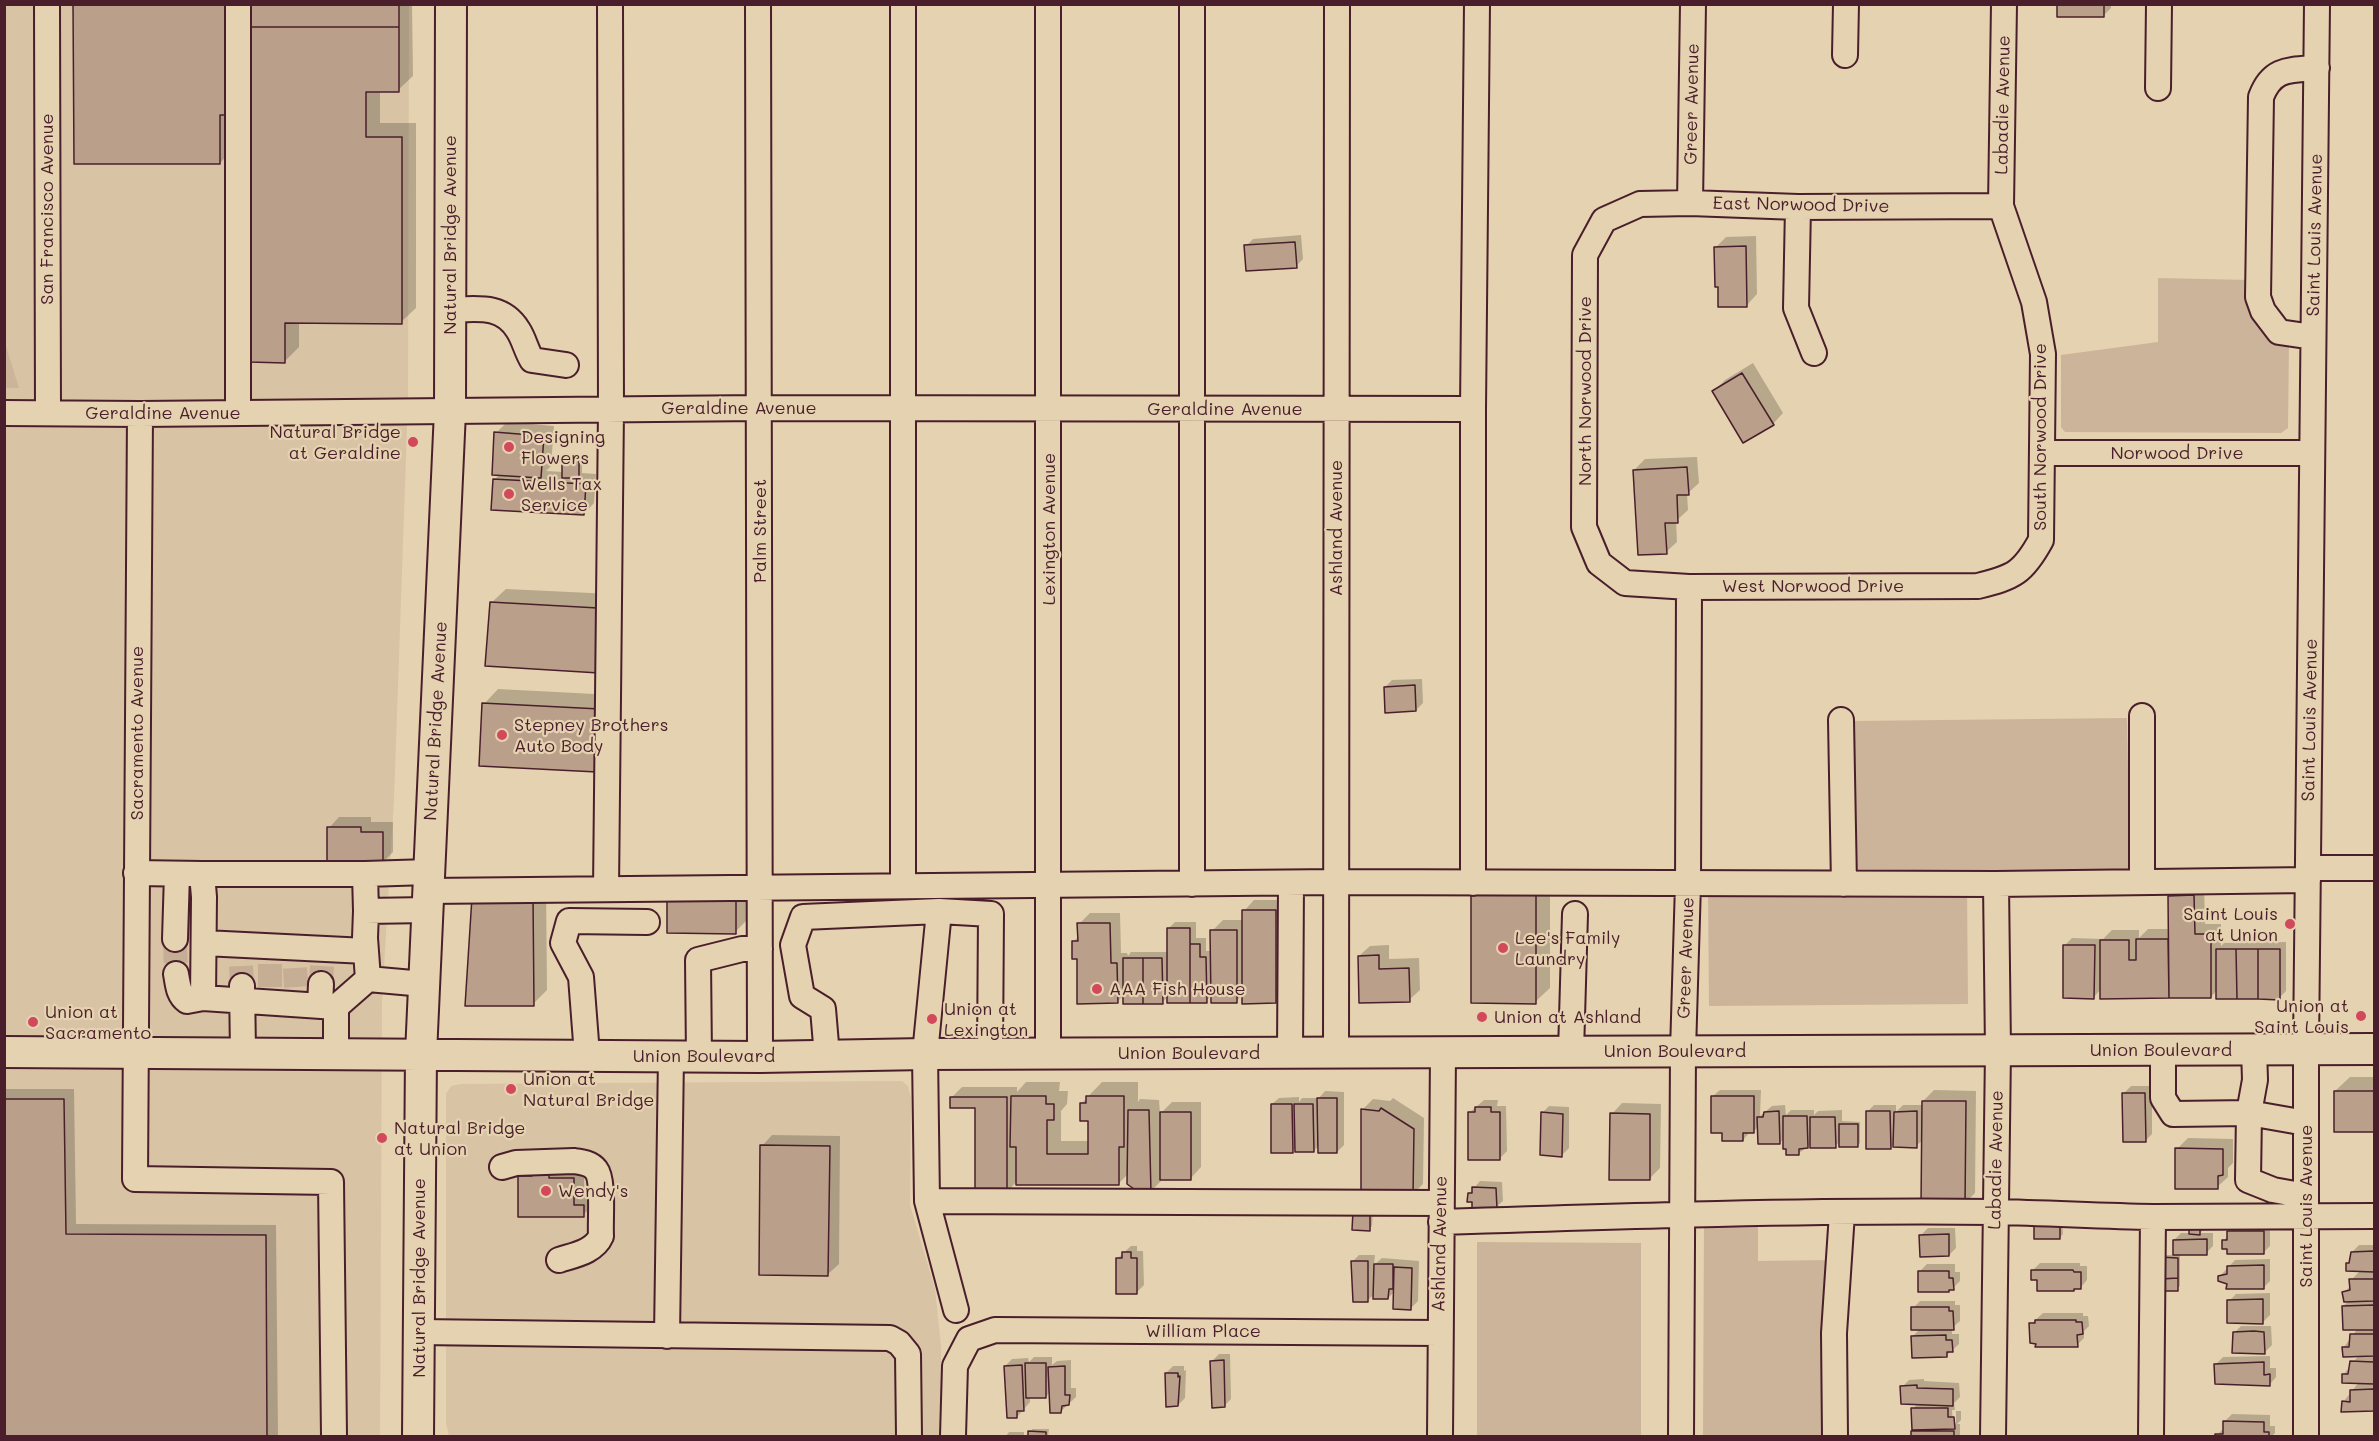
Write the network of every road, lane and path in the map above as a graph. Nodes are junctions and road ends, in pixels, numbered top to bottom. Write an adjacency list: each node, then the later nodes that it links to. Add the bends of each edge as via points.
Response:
1 (47, 4): 36 (street, San Francisco Avenue)
2 (238, 4): 37 (street)
3 (451, 4): 23 (main road, Natural Bridge Avenue)
4 (610, 4): 29 (street)
5 (758, 4): 27 (street, Palm Street)
6 (903, 4): 28 (street)
7 (1048, 4): 30 (street, Lexington Avenue)
8 (1192, 4): 31 (street)
9 (1336, 4): 32 (street, Ashland Avenue)
10 (1477, 4): 33 (street)
11 (1693, 4): 19 (street, Greer Avenue)
12 (1846, 4): 16 (street)
13 (2004, 4): 20 (street, Labadie Avenue)
14 (2159, 4): 18 (street)
15 (2317, 4): 17 (street, Saint Louis Avenue)
16 (1845, 55)
17 (2316, 68): 24 (street, Saint Louis Avenue); 24 (street, via 2277,73 2260,97 2258,297 2279,332)
18 (2158, 88)
19 (1690, 203): 21 (street, East Norwood Drive); 22 (street, East Norwood Drive, via 1640,204)
20 (2001, 206): 21 (street, East Norwood Drive); 39 (street, South Norwood Drive, via 2034,302 2043,354)
21 (1798, 207): 25 (street, via 1796,308)
22 (1604, 220): 41 (street, North Norwood Drive, via 1585,255 1584,527)
23 (450, 310): 26 (street, via 500,312 512,321 532,360); 34 (main road, Natural Bridge Avenue)
24 (2313, 337): 40 (street, Saint Louis Avenue)
25 (1814, 353)
26 (566, 365)
27 (760, 408): 28 (street, Geraldine Avenue); 29 (street, Geraldine Avenue); 62 (street, Palm Street)
28 (903, 408): 30 (street, Geraldine Avenue); 61 (street)
29 (611, 409): 34 (street, Geraldine Avenue); 63 (street)
30 (1049, 409): 31 (street, Geraldine Avenue); 60 (street, Lexington Avenue)
31 (1193, 409): 32 (street, Geraldine Avenue); 56 (street)
32 (1336, 409): 33 (street, Geraldine Avenue); 52 (street, Ashland Avenue)
33 (1473, 409): 55 (street)
34 (450, 411): 37 (street, Geraldine Avenue); 64 (main road, Natural Bridge Avenue)
35 (4, 413): 36 (street, Geraldine Avenue)
36 (48, 413): 38 (street, Geraldine Avenue)
37 (238, 413): 38 (street, Geraldine Avenue)
38 (140, 414): 47 (street, Sacramento Avenue)
39 (2043, 453): 40 (street, Norwood Drive); 42 (street, South Norwood Drive, via 2041,540)
40 (2312, 453): 51 (street, Saint Louis Avenue)
41 (1599, 563): 43 (street, West Norwood Drive, via 1625,583)
42 (2028, 564): 43 (street, West Norwood Drive, via 2004,579 1978,586)
43 (1689, 587): 57 (street, Greer Avenue)
44 (2142, 716): 53 (street)
45 (1841, 720): 58 (street)
46 (2374, 868): 51 (street)
47 (136, 873): 48 (street); 85 (street, Sacramento Avenue)
48 (177, 874): 49 (street); 69 (street)
49 (202, 874): 50 (street); 70 (street)
50 (365, 874): 64 (street); 65 (street)
51 (2308, 874): 53 (street); 81 (street, Saint Louis Avenue)
52 (1336, 882): 54 (street); 55 (street); 89 (street, Ashland Avenue)
53 (2142, 882): 59 (street)
54 (1291, 883): 56 (street); 94 (street)
55 (1473, 883): 57 (street)
56 (1191, 884): 60 (street)
57 (1688, 884): 58 (street); 86 (street, Greer Avenue)
58 (1844, 884): 59 (street)
59 (1996, 884): 83 (street, Labadie Avenue)
60 (1048, 885): 61 (street); 93 (street, Lexington Avenue)
61 (903, 886): 62 (street)
62 (760, 887): 63 (street); 71 (street, Palm Street)
63 (606, 889): 64 (street)
64 (428, 891): 65 (street); 78 (main road, Natural Bridge Avenue)
65 (366, 911): 72 (street)
66 (939, 912): 96 (street); 97 (street, via 991,914); 100 (street, via 803,917 793,945 796,965 802,996 823,1009)
67 (1575, 914): 91 (street)
68 (647, 922): 98 (street, via 569,921 563,943 581,977)
69 (175, 939)
70 (204, 943): 74 (street); 79 (street)
71 (760, 949): 99 (street, via 742,949 698,960); 101 (street, Palm Street)
72 (366, 951): 76 (street); 77 (street)
73 (176, 974): 79 (street, via 183,998)
74 (241, 974): 75 (street); 75 (street); 79 (street); 88 (street)
75 (270, 975): 77 (street); 77 (street)
76 (368, 979): 77 (street); 78 (street)
77 (312, 980): 92 (street)
78 (424, 984): 95 (main road, Natural Bridge Avenue)
79 (204, 998)
80 (2254, 1049): 81 (main road, Union Boulevard); 84 (main road, Union Boulevard); 102 (street, via 2255,1080)
81 (2306, 1049): 82 (main road, Union Boulevard); 103 (street, Saint Louis Avenue)
82 (2374, 1049)
83 (1998, 1050): 84 (main road, Union Boulevard); 86 (main road, Union Boulevard); 108 (street, Labadie Avenue)
84 (2163, 1050): 102 (street, via 2163,1098 2173,1114)
85 (135, 1051): 87 (main road, Union Boulevard); 88 (main road, Union Boulevard); 118 (street, Sacramento Avenue, via 135,1179 332,1182)
86 (1683, 1051): 91 (main road, Union Boulevard); 110 (street, Greer Avenue)
87 (4, 1052)
88 (243, 1052): 92 (main road, Union Boulevard)
89 (1336, 1052): 90 (main road, Union Boulevard); 94 (main road, Union Boulevard)
90 (1443, 1052): 91 (main road, Union Boulevard); 107 (street, Ashland Avenue)
91 (1571, 1052)
92 (336, 1053): 95 (main road, Union Boulevard)
93 (1048, 1053): 94 (main road, Union Boulevard); 97 (main road, Union Boulevard)
94 (1290, 1053)
95 (421, 1054): 98 (main road, Union Boulevard); 115 (main road, Natural Bridge Avenue)
96 (925, 1054): 97 (main road, Union Boulevard); 100 (main road, Union Boulevard); 105 (street)
97 (990, 1054)
98 (587, 1056): 99 (main road, Union Boulevard)
99 (685, 1056): 101 (main road, Union Boulevard); 117 (street)
100 (827, 1056): 101 (main road, Union Boulevard)
101 (760, 1057)
102 (2249, 1113): 103 (street); 106 (street, via 2248,1180)
103 (2306, 1123): 106 (street, Saint Louis Avenue)
104 (502, 1167): 113 (street, via 574,1161 594,1167 600,1176 598,1243)
105 (927, 1202): 107 (street); 114 (street)
106 (2306, 1207): 111 (street); 112 (street); 127 (street, Saint Louis Avenue)
107 (1441, 1212): 110 (street); 116 (street, Ashland Avenue)
108 (1996, 1212): 109 (street); 112 (street); 125 (street, Labadie Avenue)
109 (1842, 1213): 110 (street); 124 (street, via 1834,1333)
110 (1682, 1215): 123 (street, Greer Avenue)
111 (2374, 1216)
112 (2153, 1217): 126 (street)
113 (559, 1260)
114 (956, 1310)
115 (419, 1332): 117 (street); 119 (main road, Natural Bridge Avenue)
116 (1439, 1333): 121 (street, William Place, via 994,1330 969,1339 955,1366); 122 (street, Ashland Avenue)
117 (667, 1336): 120 (street, via 890,1338 908,1354)
118 (334, 1437)
119 (418, 1437)
120 (909, 1437)
121 (953, 1437)
122 (1440, 1437)
123 (1682, 1437)
124 (1835, 1437)
125 (1993, 1437)
126 (2151, 1437)
127 (2306, 1437)

